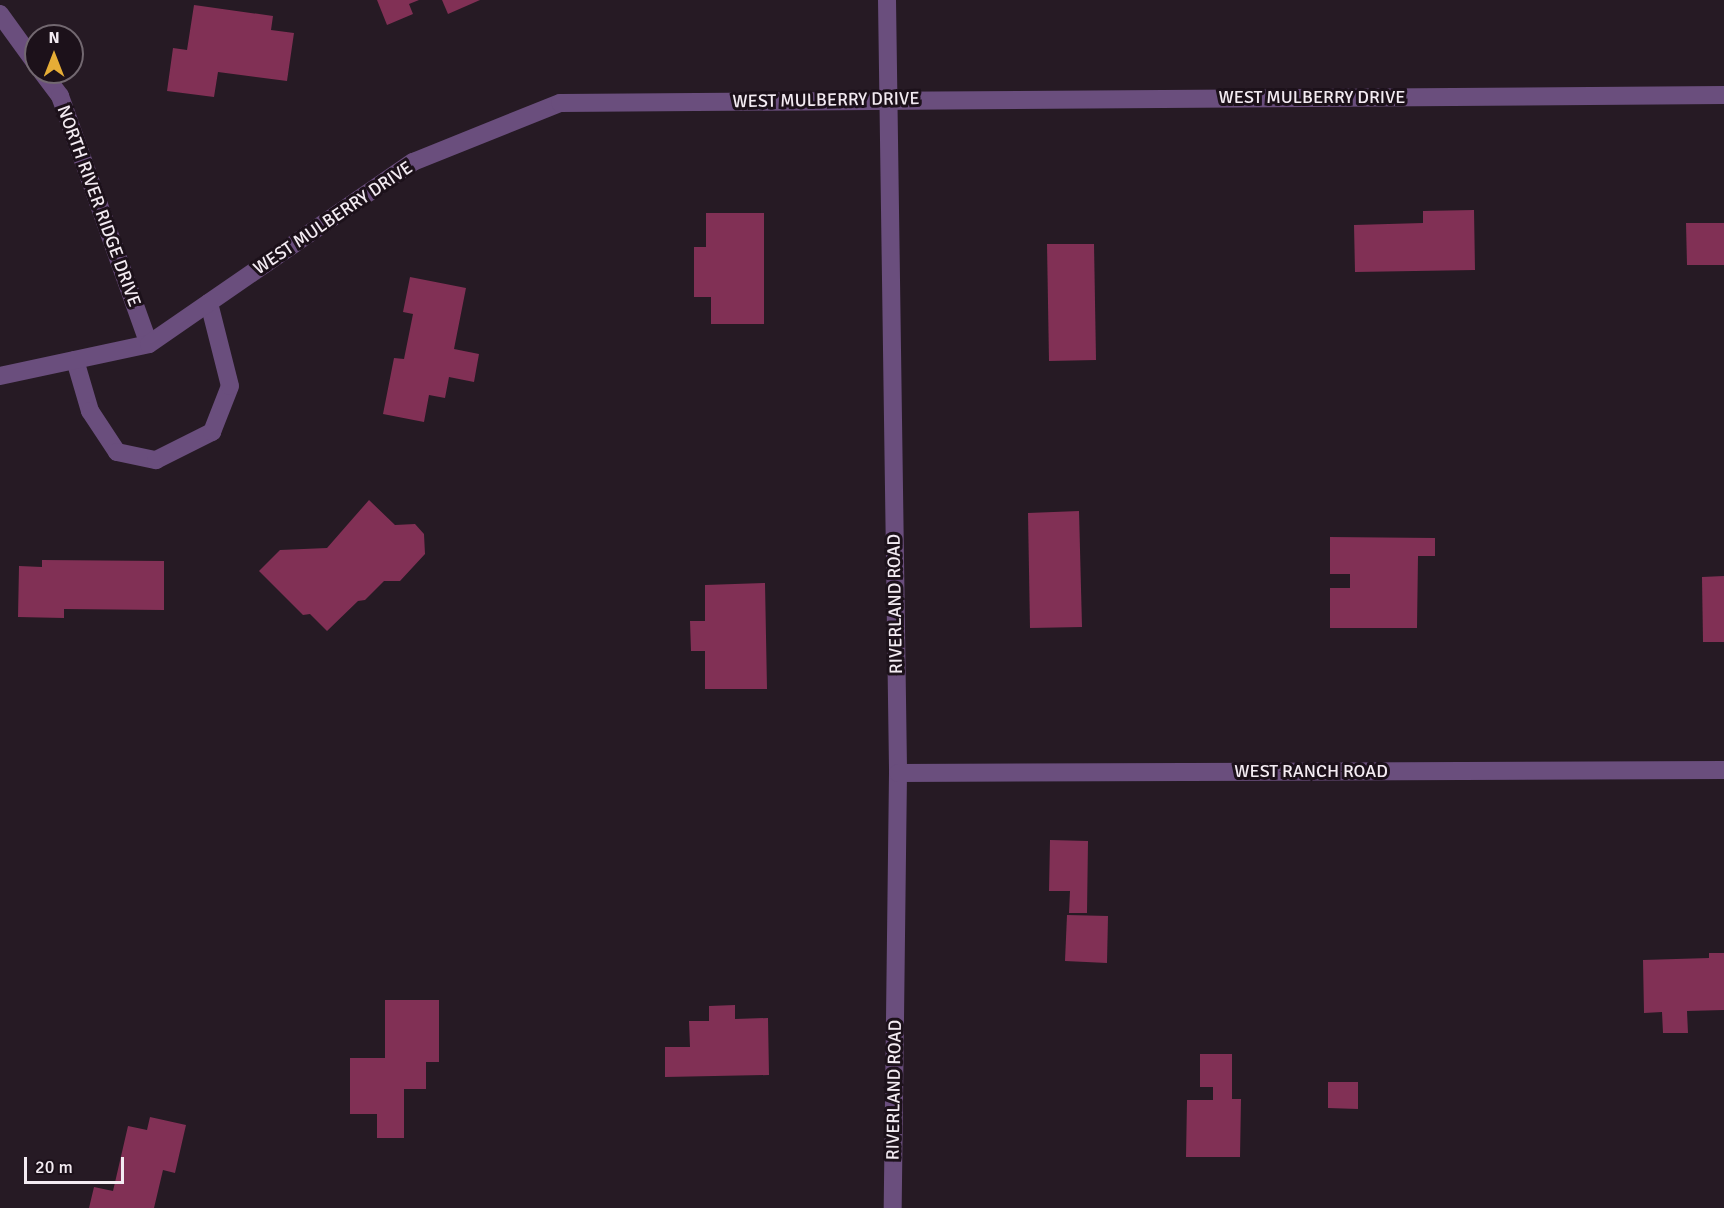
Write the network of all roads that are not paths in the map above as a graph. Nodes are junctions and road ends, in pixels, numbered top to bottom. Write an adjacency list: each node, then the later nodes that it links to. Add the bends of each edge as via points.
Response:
1 (887, 0): 6 (street, RIVERLAND ROAD)
2 (0, 14): 3 (street)
3 (24, 47)
4 (51, 84): 8 (street, NORTH RIVER RIDGE DRIVE, via 60,96)
5 (1724, 95): 6 (street, WEST MULBERRY DRIVE)
6 (887, 99): 7 (street, WEST MULBERRY DRIVE, via 560,103 413,162); 12 (street, RIVERLAND ROAD)
7 (209, 303): 8 (street, WEST MULBERRY DRIVE); 9 (street, via 230,386 212,432 156,460 117,452 90,411)
8 (149, 344): 9 (street, WEST MULBERRY DRIVE)
9 (75, 360): 10 (street, WEST MULBERRY DRIVE)
10 (0, 376)
11 (1724, 770): 12 (street, WEST RANCH ROAD)
12 (898, 773): 13 (street, RIVERLAND ROAD)
13 (893, 1208)

